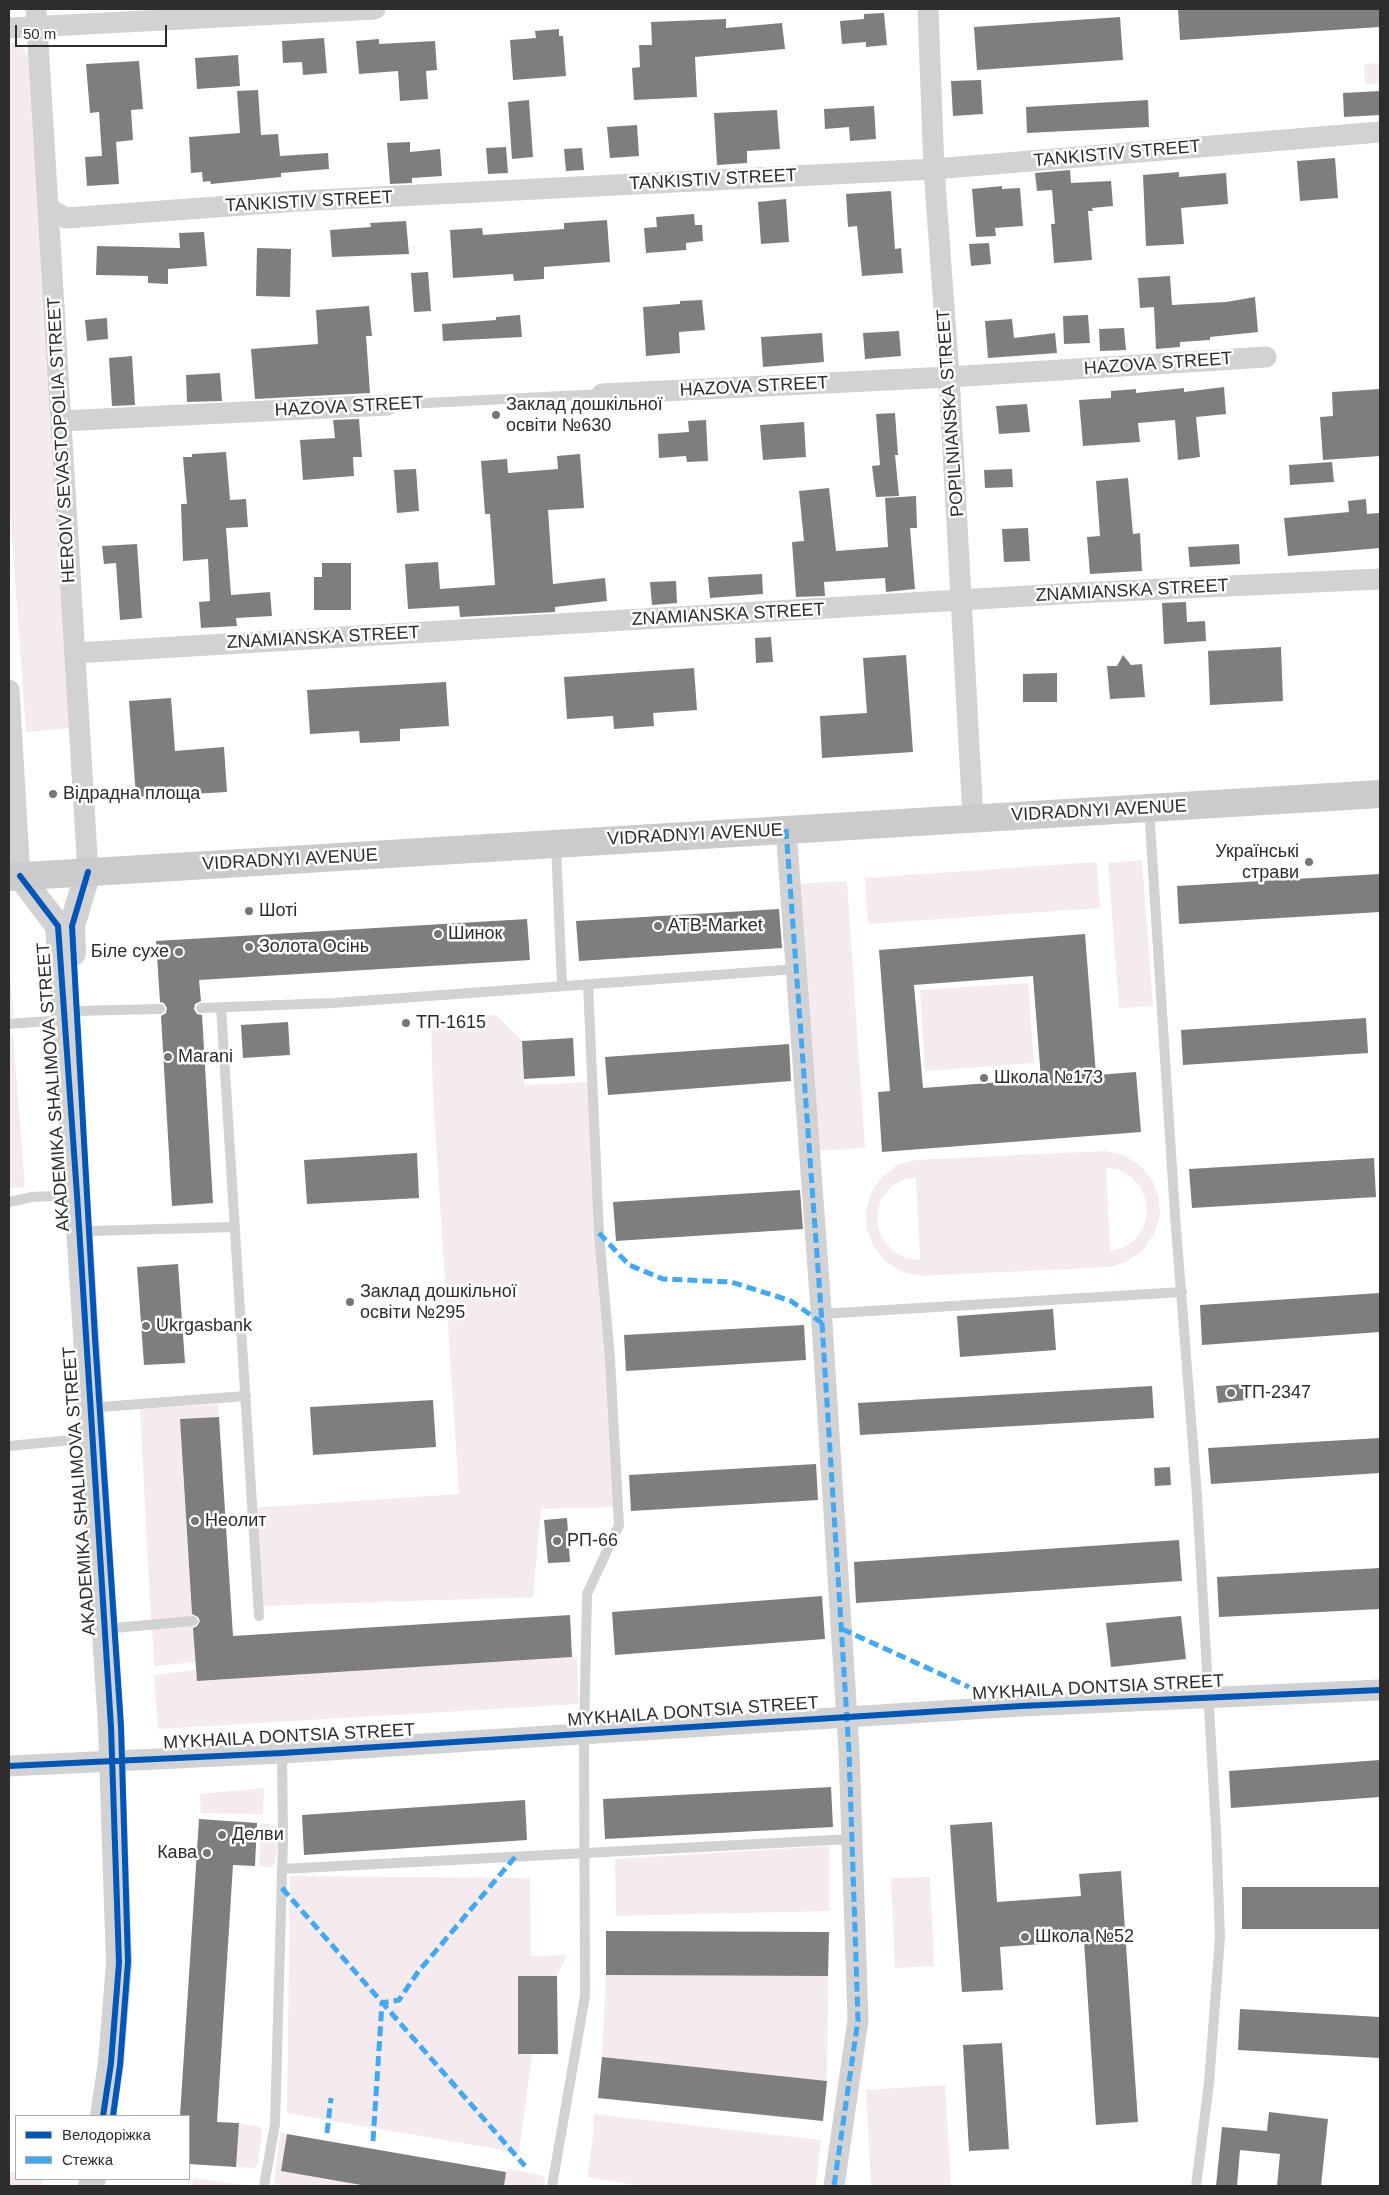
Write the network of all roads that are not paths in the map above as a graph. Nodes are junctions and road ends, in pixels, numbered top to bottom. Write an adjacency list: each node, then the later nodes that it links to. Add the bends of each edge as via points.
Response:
1 (375, 9): 3 (street)
2 (928, 9): 6 (street, POPILNIANSKA STREET)
3 (37, 17): 4 (street); 7 (street, HEROIV SEVASTOPOLIA STREET)
4 (9, 28)
5 (1380, 132): 6 (street, TANKISTIV STREET)
6 (934, 169): 7 (street, TANKISTIV STREET, via 298,202 66,218); 9 (street, POPILNIANSKA STREET)
7 (48, 208): 12 (street, HEROIV SEVASTOPOLIA STREET)
8 (1266, 357): 9 (street, HAZOVA STREET)
9 (949, 378): 10 (street, HAZOVA STREET); 14 (street, POPILNIANSKA STREET)
10 (602, 394): 11 (lane, HAZOVA STREET)
11 (388, 405): 12 (street, HAZOVA STREET)
12 (61, 421): 15 (street, HEROIV SEVASTOPOLIA STREET)
13 (1380, 579): 14 (street, ZNAMIANSKA STREET)
14 (962, 601): 15 (street, ZNAMIANSKA STREET); 20 (street, POPILNIANSKA STREET)
15 (75, 653): 23 (street, HEROIV SEVASTOPOLIA STREET)
16 (9, 690): 17 (street)
17 (9, 697): 24 (street)
18 (1380, 794): 19 (main road, VIDRADNYI AVENUE)
19 (1149, 808): 20 (main road, VIDRADNYI AVENUE); 37 (lane)
20 (973, 818): 21 (main road, VIDRADNYI AVENUE)
21 (786, 830): 22 (main road, VIDRADNYI AVENUE); 25 (street)
22 (556, 844): 23 (main road, VIDRADNYI AVENUE); 27 (lane)
23 (88, 872): 24 (main road, VIDRADNYI AVENUE); 31 (street, AKADEMIKA SHALIMOVA STREET, via 72,926)
24 (15, 876): 31 (street, AKADEMIKA SHALIMOVA STREET, via 58,926)
25 (797, 970): 26 (lane); 38 (street)
26 (588, 984): 27 (lane); 49 (lane, via 599,1233 619,1525 587,1594)
27 (562, 986): 28 (lane, via 332,1003)
28 (221, 1007): 29 (lane); 35 (lane)
29 (201, 1008)
30 (160, 1009): 31 (lane)
31 (70, 1015): 32 (lane); 33 (street, AKADEMIKA SHALIMOVA STREET); 36 (street, AKADEMIKA SHALIMOVA STREET)
32 (9, 1024)
33 (77, 1195): 34 (lane); 41 (street, AKADEMIKA SHALIMOVA STREET)
34 (9, 1202)
35 (235, 1227): 36 (lane); 39 (lane)
36 (90, 1231): 40 (street, AKADEMIKA SHALIMOVA STREET)
37 (1182, 1292): 38 (lane); 47 (lane)
38 (822, 1314): 48 (street)
39 (246, 1396): 40 (lane); 43 (lane)
40 (100, 1407): 45 (street, AKADEMIKA SHALIMOVA STREET)
41 (92, 1438): 42 (lane); 51 (street, AKADEMIKA SHALIMOVA STREET, via 111,1727)
42 (9, 1446)
43 (259, 1616)
44 (193, 1621): 45 (lane)
45 (114, 1628): 51 (street, AKADEMIKA SHALIMOVA STREET)
46 (1380, 1690): 47 (street, MYKHAILA DONTSIA STREET)
47 (1209, 1697): 48 (street, MYKHAILA DONTSIA STREET); 61 (lane, via 1220,1937 1209,2083)
48 (848, 1716): 49 (street, MYKHAILA DONTSIA STREET); 53 (street)
49 (584, 1735): 50 (street, MYKHAILA DONTSIA STREET); 54 (lane)
50 (282, 1752): 51 (street, MYKHAILA DONTSIA STREET); 55 (lane)
51 (117, 1760): 52 (street, MYKHAILA DONTSIA STREET); 56 (street, AKADEMIKA SHALIMOVA STREET, via 119,1964); 57 (street, AKADEMIKA SHALIMOVA STREET, via 128,1962)
52 (9, 1766)
53 (852, 1839): 54 (lane); 60 (street, via 858,2020)
54 (584, 1854): 55 (lane); 59 (lane, via 585,1996)
55 (282, 1868): 58 (lane, via 275,2124)
56 (103, 2115)
57 (113, 2115)
58 (264, 2186)
59 (552, 2186)
60 (834, 2186)
61 (1196, 2186)

